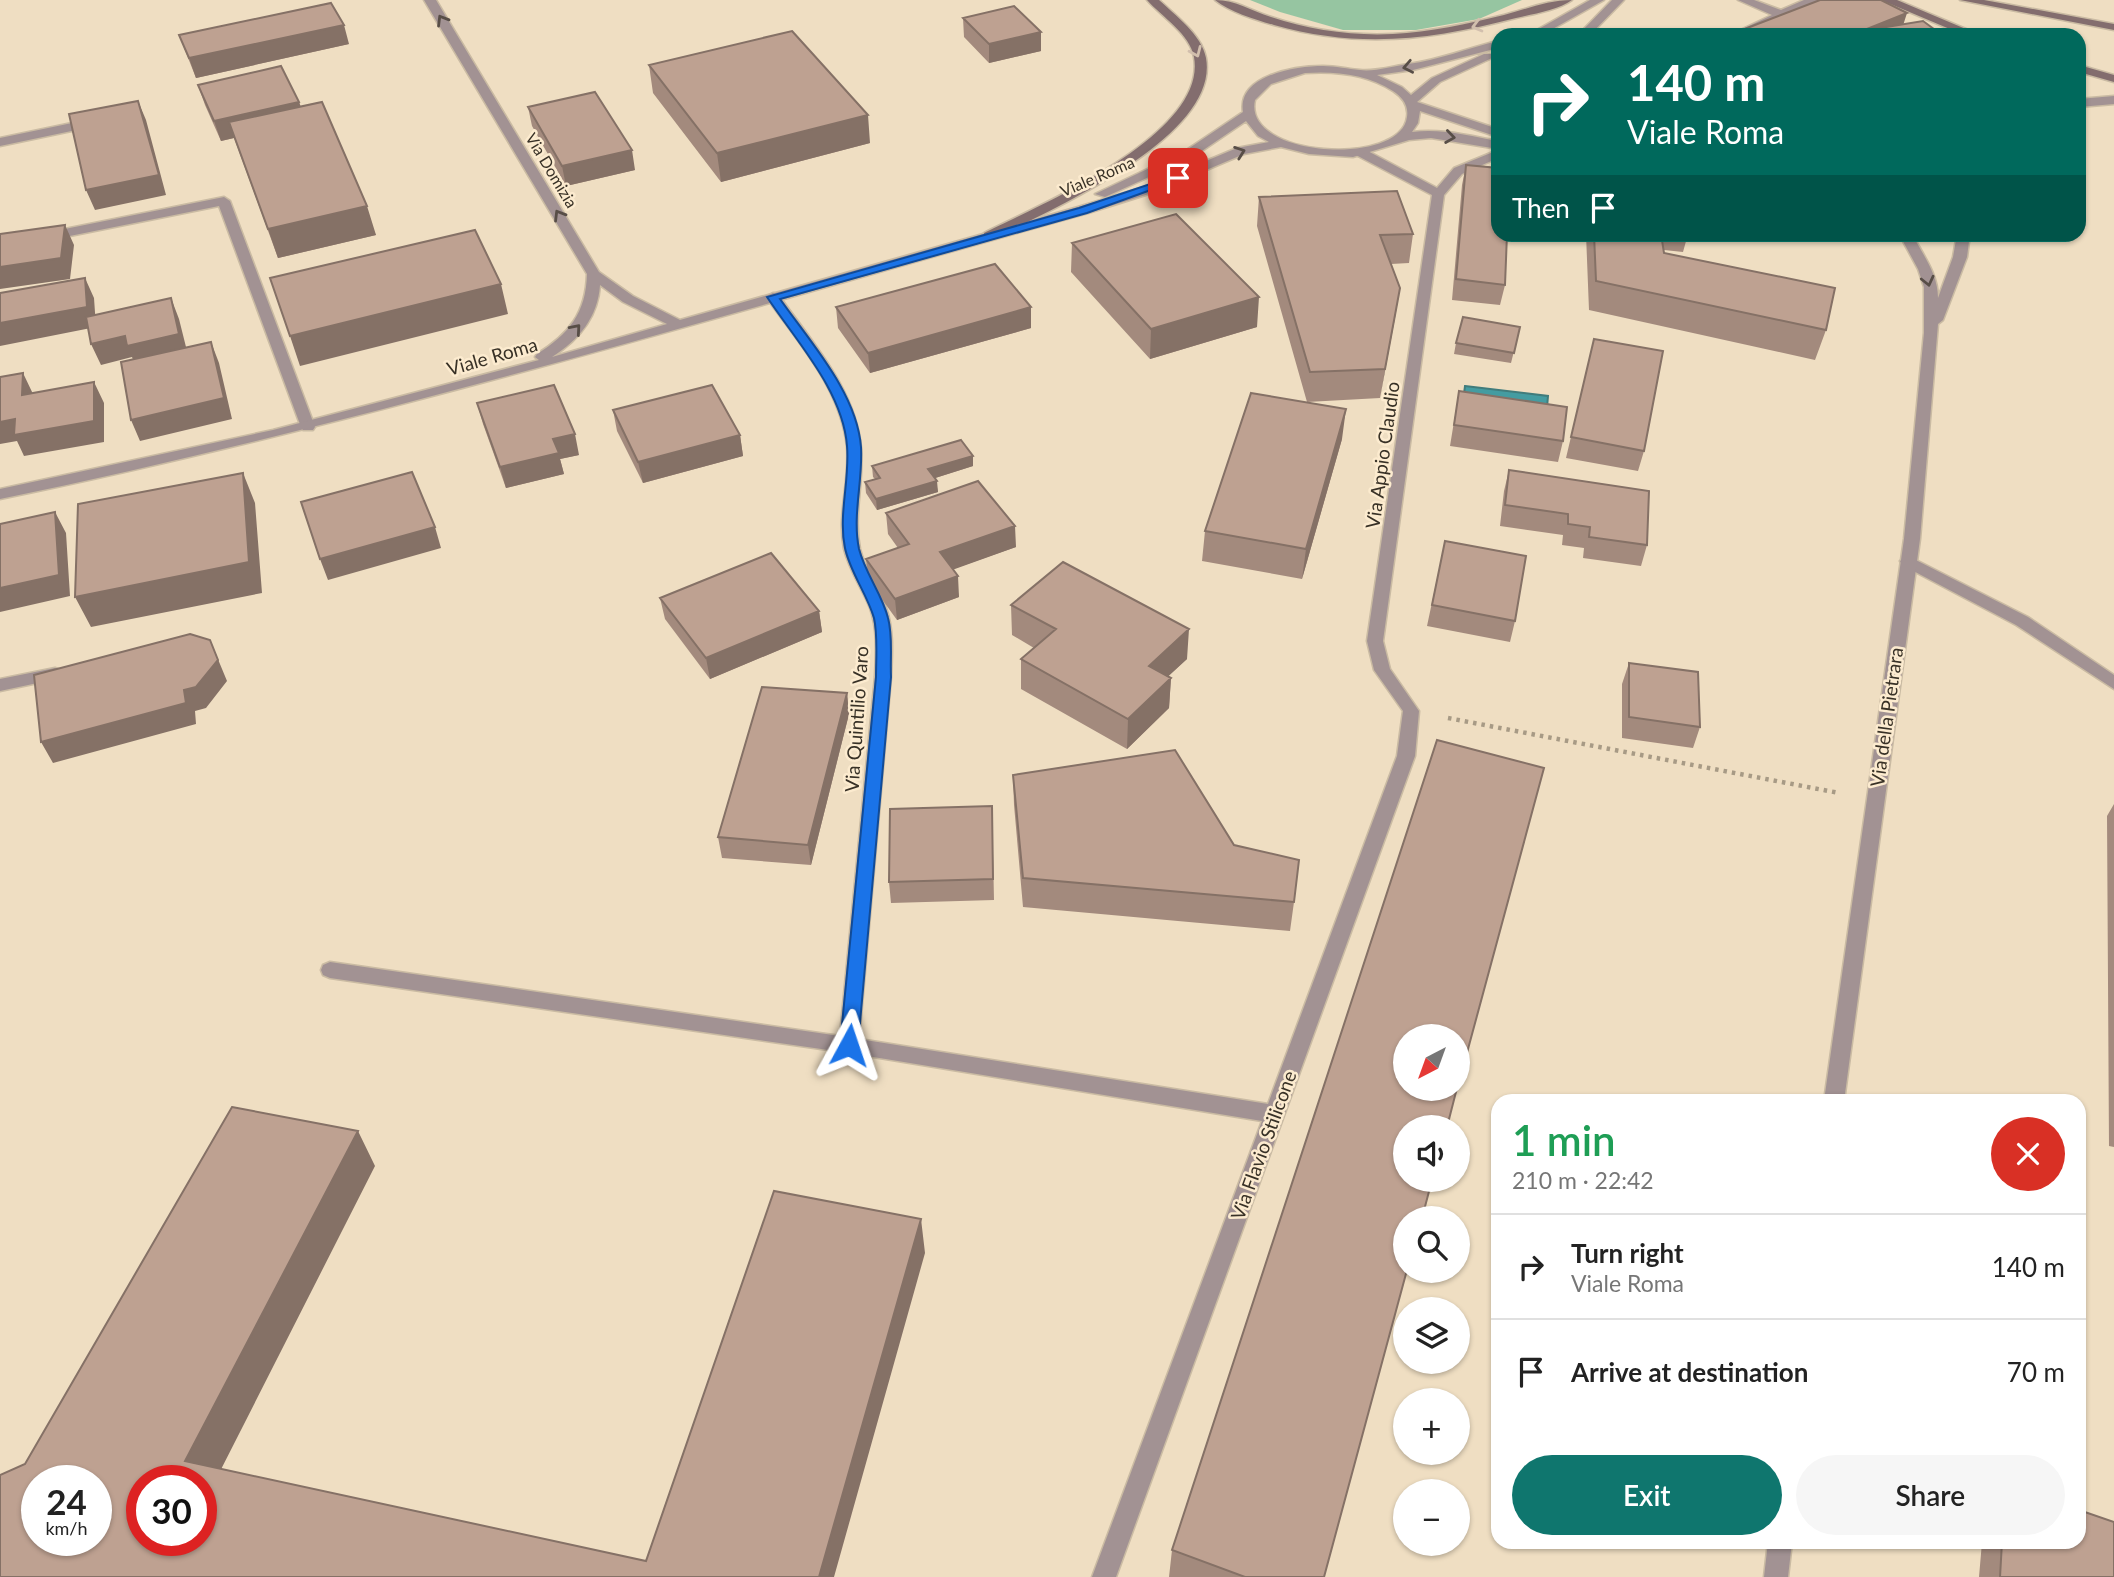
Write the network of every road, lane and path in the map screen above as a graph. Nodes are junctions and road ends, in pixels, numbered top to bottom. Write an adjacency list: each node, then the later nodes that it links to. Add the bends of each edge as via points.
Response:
1 (430, 0): 39 (street, Via Domizia, one-way to 1)
2 (1153, 0): 35 (main road, one-way to 35, via 1198,52 1201,79 1188,108 1144,149)
3 (1221, 0): 4 (main road, one-way to 3, via 1443,34 1382,39 1292,27)
4 (1566, 0)
5 (1598, 0): 13 (street)
6 (1618, 0): 14 (street)
7 (1744, 0): 11 (street)
8 (1813, 0): 11 (street)
9 (1887, 0): 16 (main road)
10 (1966, 0): 12 (main road)
11 (1783, 15): 15 (street)
12 (2114, 27)
13 (1547, 28)
14 (1591, 28)
15 (1752, 28)
16 (1957, 28)
17 (1491, 46): 20 (street, one-way to 20, via 1413,67)
18 (1491, 54): 24 (street, via 1436,80)
19 (2086, 70): 21 (main road)
20 (1360, 73): 24 (street, via 1391,85); 25 (street, via 1317,69 1278,76 1252,92)
21 (2114, 79)
22 (2114, 100): 23 (street)
23 (2086, 102)
24 (1412, 103): 27 (street); 28 (street, via 1412,128)
25 (1248, 114): 30 (street, via 1254,125); 35 (street, Viale Roma, via 1189,154 1139,178)
26 (110, 118): 29 (street)
27 (1491, 131)
28 (1402, 138): 31 (street, one-way to 31, via 1436,135); 32 (street)
29 (0, 142)
30 (1281, 143): 32 (street, via 1305,150); 35 (street, Viale Roma, one-way to 30, via 1148,190 1241,151)
31 (1491, 144)
32 (1360, 152): 34 (street)
33 (1491, 156): 34 (street, via 1458,171)
34 (1438, 194): 50 (street, Via Appio Claudio, via 1374,654)
35 (989, 236): 40 (street, Viale Roma)
36 (1910, 242): 42 (street, one-way to 42, via 1931,287)
37 (1963, 242): 42 (street)
38 (0, 246): 44 (street, via 224,201)
39 (594, 274): 41 (street, Via Domizia, via 628,299); 43 (street, one-way to 39, via 570,337 583,322 593,304)
40 (773, 297): 41 (street, Viale Roma); 53 (street, Via Quintilio Varo, via 832,385 850,421 854,447 850,537 883,631 883,677)
41 (677, 324): 43 (street, Viale Roma)
42 (1931, 334): 46 (street, Via della Pietrara)
43 (528, 366): 44 (street, Viale Roma)
44 (308, 427): 45 (street, Viale Roma)
45 (0, 494)
46 (1908, 561): 48 (street, via 2022,621); 51 (street, Via della Pietrara)
47 (76, 670): 49 (street)
48 (2114, 683)
49 (0, 685)
50 (1411, 711): 51 (path); 55 (street, Via Flavio Stilicone, via 1406,756)
51 (1874, 800): 54 (street, Via della Pietrara)
52 (330, 970): 53 (street)
53 (849, 1045): 55 (street)
54 (1835, 1094)
55 (1274, 1114): 57 (street, Via Flavio Stilicone)
56 (1779, 1549): 58 (street)
57 (1104, 1577)
58 (1776, 1577)

